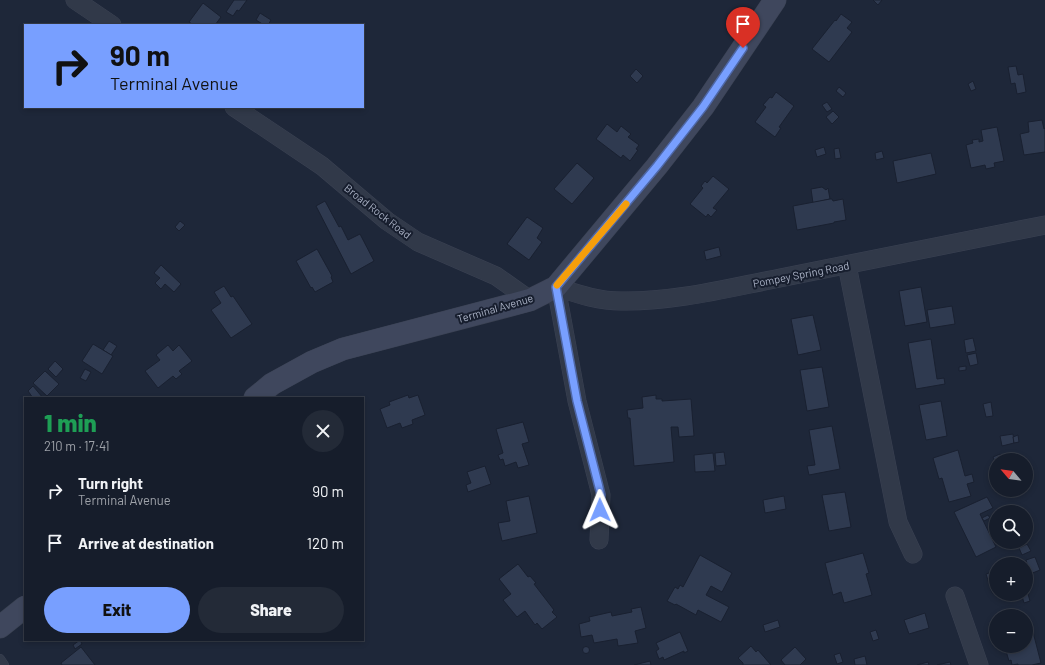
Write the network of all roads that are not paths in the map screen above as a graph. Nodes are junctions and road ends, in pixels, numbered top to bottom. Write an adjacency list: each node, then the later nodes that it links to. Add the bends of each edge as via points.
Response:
1 (75, 0): 3 (street)
2 (776, 0): 7 (street, Terminal Avenue, via 703,107)
3 (111, 24)
4 (235, 108): 8 (street, Broad Rock Road, via 322,166 387,221 418,242 496,276)
5 (1045, 225): 6 (street, Pompey Spring Road)
6 (847, 265): 7 (street, Pompey Spring Road, via 686,296 647,300 590,298); 11 (street, via 898,522)
7 (556, 287): 8 (street, Terminal Avenue); 10 (street, via 577,401 601,495)
8 (530, 300): 9 (street, Terminal Avenue, via 343,349 312,362 272,384)
9 (256, 397)
10 (599, 540)
11 (913, 554)
12 (955, 596): 17 (street)
13 (24, 608): 14 (street)
14 (0, 627)
15 (0, 659): 16 (lane)
16 (4, 665)
17 (979, 665)

